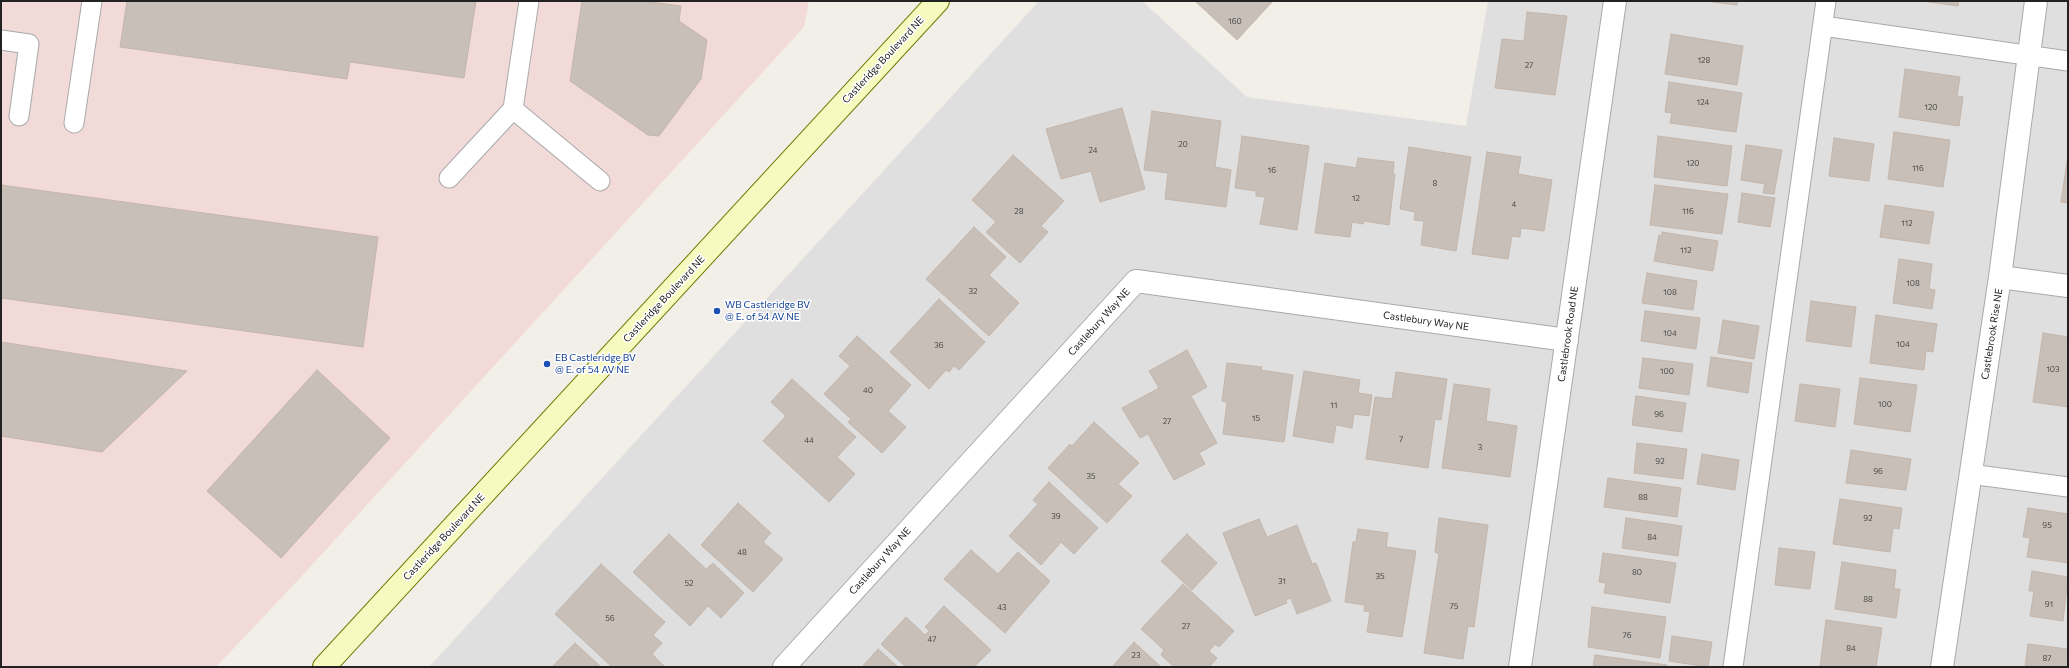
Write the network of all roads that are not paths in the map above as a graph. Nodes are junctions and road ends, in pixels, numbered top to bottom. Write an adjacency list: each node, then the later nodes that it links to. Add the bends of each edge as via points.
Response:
1 (92, 1): 13 (lane)
2 (528, 1): 11 (lane)
3 (938, 1): 21 (street, Castleridge Boulevard NE)
4 (1615, 1): 18 (street, Castlebrook Road NE)
5 (1826, 1): 7 (lane)
6 (2036, 1): 9 (street, Castlebrook Rise NE)
7 (1823, 26): 9 (lane); 24 (lane)
8 (1, 40): 12 (lane, via 29,44)
9 (2029, 56): 10 (lane); 16 (street, Castlebrook Rise NE)
10 (2068, 61)
11 (513, 109): 14 (lane); 15 (lane)
12 (19, 116)
13 (74, 124)
14 (449, 178)
15 (600, 181)
16 (2000, 277): 17 (street); 19 (street, Castlebrook Rise NE)
17 (2068, 286)
18 (1567, 340): 22 (street, Castlebury Way NE, via 1136,282); 23 (street, Castlebrook Road NE)
19 (1970, 474): 20 (lane); 25 (street, Castlebrook Rise NE)
20 (2068, 487)
21 (324, 667)
22 (784, 667)
23 (1520, 667)
24 (1733, 667)
25 (1942, 667)

